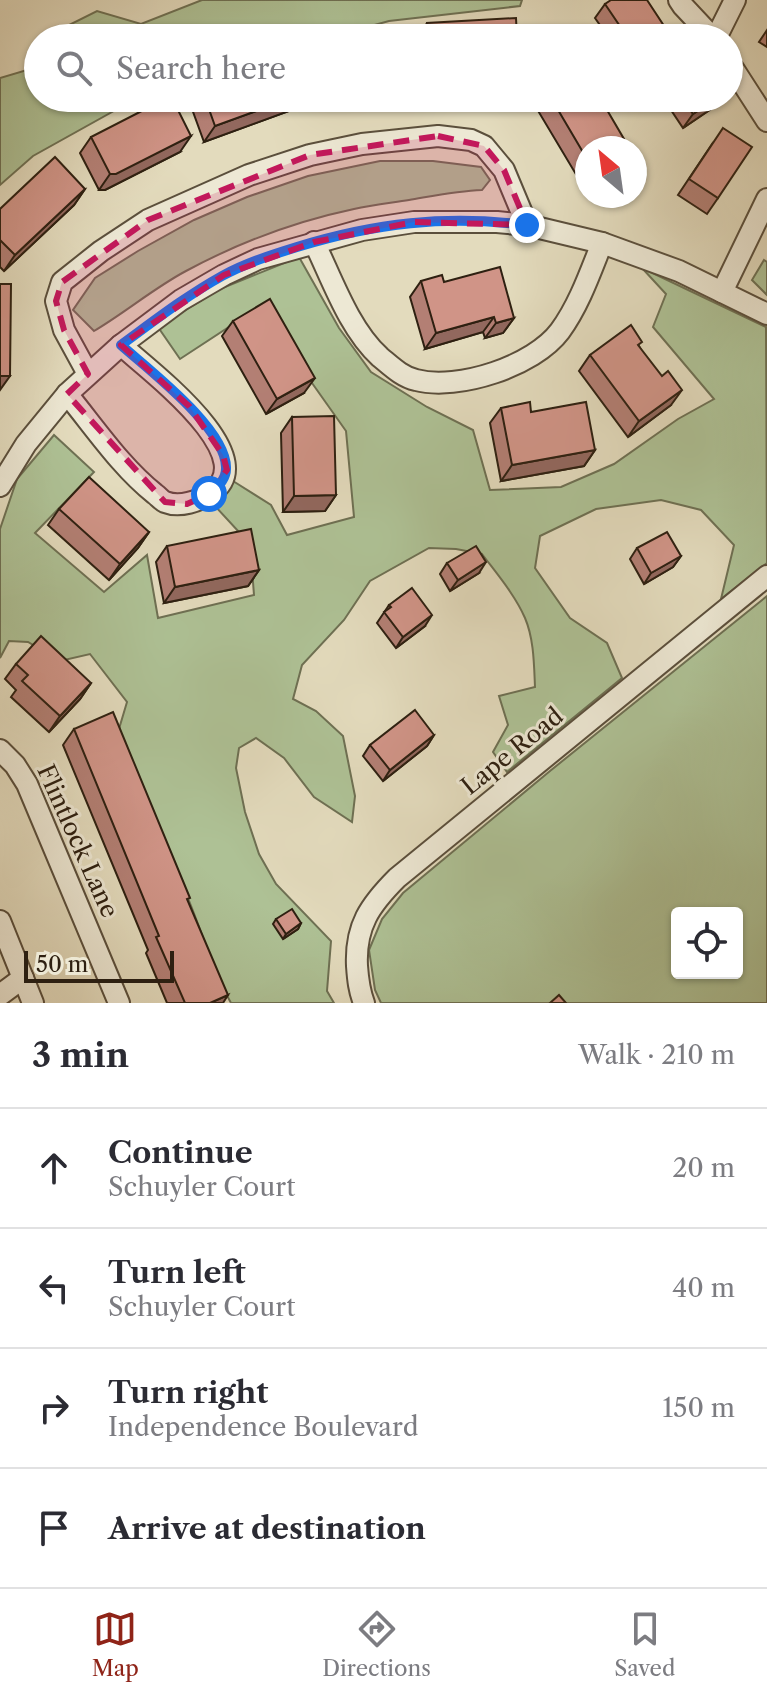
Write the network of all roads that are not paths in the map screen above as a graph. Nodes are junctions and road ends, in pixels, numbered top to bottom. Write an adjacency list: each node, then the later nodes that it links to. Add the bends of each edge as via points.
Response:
1 (679, 0): 3 (street)
2 (735, 0): 4 (street)
3 (701, 24)
4 (722, 24)
5 (743, 84): 6 (street)
6 (767, 121)
7 (767, 199): 11 (street)
8 (527, 225): 9 (street, via 414,222); 10 (street); 14 (street, via 504,170 484,146 471,140 438,136 362,144 249,175 148,220 62,282 56,301 64,330)
9 (314, 242): 10 (street, via 364,340 403,376 441,383 488,374 550,342 574,310); 13 (street, via 224,275)
10 (602, 243): 11 (street)
11 (722, 292): 12 (street)
12 (767, 314)
13 (121, 345): 14 (street); 15 (street, via 213,433 227,470 220,486 187,504 165,502 141,483)
14 (88, 374): 15 (street)
15 (67, 394): 16 (street)
16 (0, 486)
17 (767, 576): 24 (street, Lape Road, via 376,899 359,931 358,989)
18 (0, 750): 23 (street, Flintlock Lane, via 27,784)
19 (0, 921): 20 (street)
20 (23, 978): 21 (street); 22 (street)
21 (0, 995)
22 (33, 1003)
23 (119, 1003)
24 (364, 1003)

